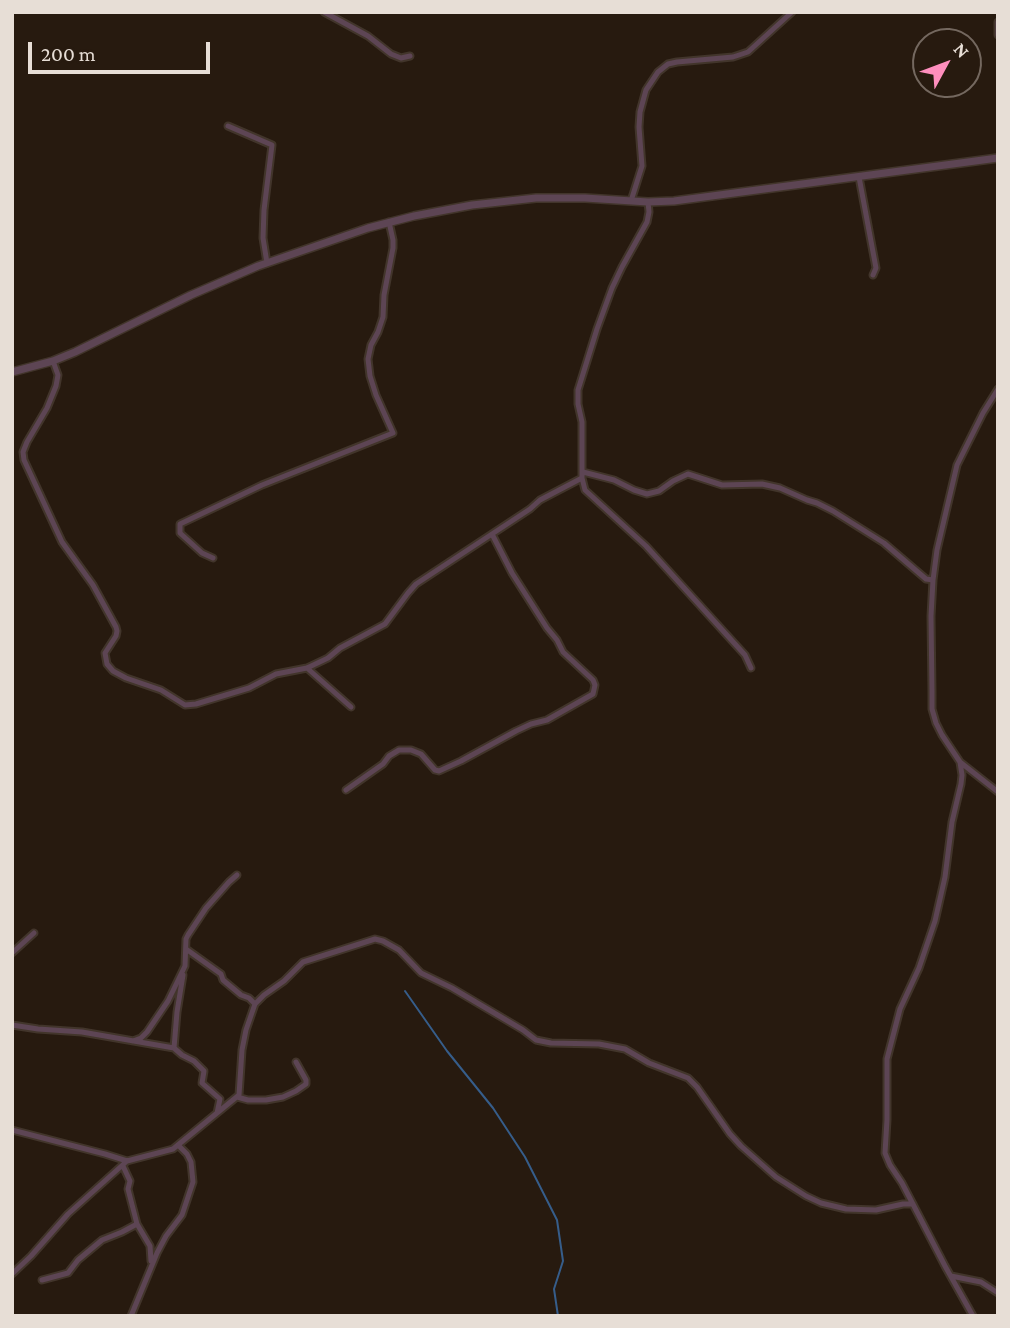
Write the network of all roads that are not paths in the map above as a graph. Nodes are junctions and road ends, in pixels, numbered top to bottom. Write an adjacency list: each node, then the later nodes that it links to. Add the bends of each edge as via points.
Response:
1 (324, 12): 5 (street, via 391,54)
2 (792, 12): 9 (street, via 748,52 677,62 657,72 640,112 642,166)
3 (998, 22): 4 (street)
4 (998, 35)
5 (410, 56)
6 (228, 126): 12 (street, via 272,145 264,210)
7 (998, 158): 8 (street)
8 (859, 177): 10 (street); 13 (street, via 876,268)
9 (631, 201): 10 (street); 11 (street, via 528,199 444,209)
10 (648, 202): 17 (street, via 647,222 612,288 582,377 578,404)
11 (389, 222): 12 (street); 19 (street, via 393,248 383,317 368,359 376,395 393,433 262,485 180,524 180,533)
12 (267, 262): 14 (street)
13 (873, 275)
14 (53, 361): 15 (street); 21 (street, via 58,375 55,386 27,442 24,460 62,542 116,627 106,653 110,668 186,705)
15 (12, 372)
16 (998, 389): 20 (street, via 957,465)
17 (582, 475): 18 (street); 20 (street, via 614,480 647,494 688,474 722,485 780,488 833,511); 22 (street, via 590,496 646,546 745,655)
18 (492, 534): 21 (street, via 416,584 385,624); 25 (street, via 563,652 593,680 593,694 439,771 421,754 399,750)
19 (213, 558)
20 (933, 580): 24 (street, via 932,709)
21 (307, 668): 23 (street)
22 (751, 668)
23 (351, 708)
24 (960, 762): 26 (street); 42 (street, via 961,784 935,921 900,1009 887,1059 885,1153)
25 (346, 790)
26 (998, 792)
27 (237, 875): 29 (street, via 206,908 188,935)
28 (34, 933): 30 (street)
29 (186, 949): 31 (street); 32 (street)
30 (12, 954)
31 (185, 966): 34 (street, via 147,1032); 35 (street)
32 (255, 1004): 37 (street, via 242,1050); 42 (street, via 303,962 379,939 421,973 536,1040 625,1049 688,1078 741,1146 806,1196 846,1209)
33 (12, 1025): 34 (street)
34 (133, 1041): 35 (street)
35 (174, 1048): 38 (street, via 204,1071 202,1083 220,1099)
36 (296, 1062): 37 (street, via 306,1084 296,1091 266,1100)
37 (237, 1097): 38 (street)
38 (217, 1114): 40 (street)
39 (12, 1130): 41 (street, via 105,1154)
40 (178, 1145): 41 (street); 44 (street, via 191,1162 193,1182 182,1215)
41 (125, 1164): 43 (street); 45 (street, via 68,1214)
42 (913, 1204): 46 (street)
43 (137, 1224): 44 (street, via 150,1246); 47 (street, via 102,1240 68,1273)
44 (151, 1265): 49 (street)
45 (12, 1274)
46 (951, 1276): 48 (street, via 981,1282); 50 (street)
47 (42, 1280)
48 (998, 1293)
49 (131, 1316)
50 (973, 1316)

